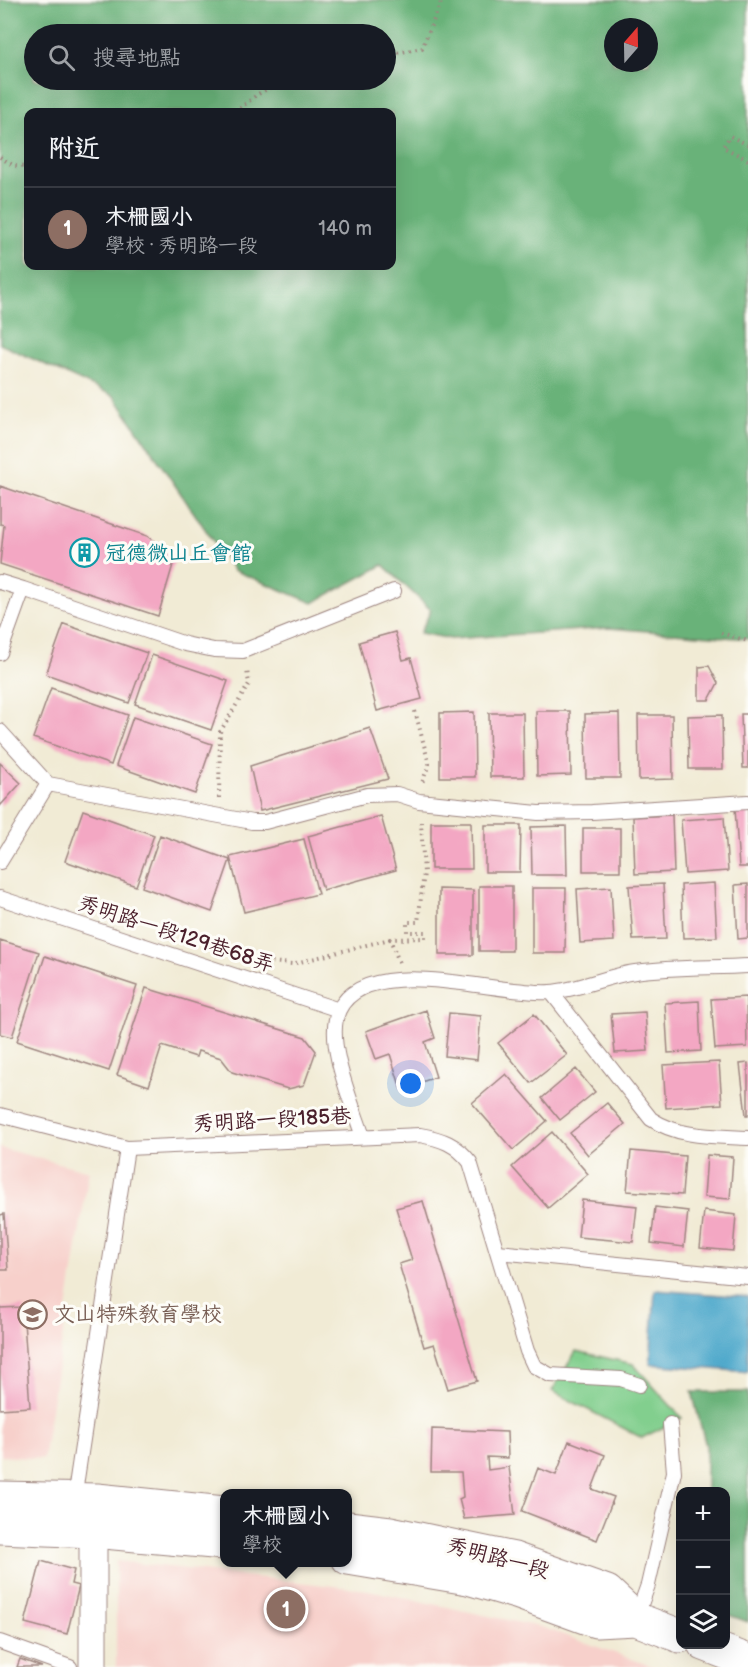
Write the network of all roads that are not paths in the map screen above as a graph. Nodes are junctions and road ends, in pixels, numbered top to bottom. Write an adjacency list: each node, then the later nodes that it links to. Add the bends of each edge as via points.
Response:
1 (0, 582): 2 (lane)
2 (23, 590): 3 (lane, via 185,644 243,651); 4 (lane)
3 (394, 591)
4 (0, 653)
5 (0, 731): 6 (lane)
6 (48, 784): 7 (lane, via 265,822 367,795 398,794 417,801 566,813); 8 (lane)
7 (748, 802)
8 (0, 862)
9 (0, 898): 12 (lane, 秀明路一段129巷68弄)
10 (748, 966): 11 (lane, via 636,972)
11 (550, 992): 12 (lane, via 405,980 376,982 360,988); 15 (lane, via 651,1119 683,1134)
12 (339, 1010): 14 (lane, 秀明路一段185巷, via 335,1043)
13 (0, 1114): 16 (lane, 秀明路一段185巷)
14 (363, 1137): 16 (lane, 秀明路一段185巷); 17 (lane, via 420,1135 443,1139 459,1148 470,1162)
15 (748, 1138)
16 (127, 1148): 22 (lane)
17 (498, 1252): 18 (lane); 19 (lane, via 534,1366 550,1375 621,1379)
18 (748, 1277)
19 (639, 1385)
20 (670, 1424): 29 (lane, via 674,1472 648,1585)
21 (0, 1498): 22 (main road)
22 (74, 1499): 23 (main road)
23 (220, 1513)
24 (0, 1527): 26 (main road)
25 (352, 1528): 29 (main road, 秀明路一段, via 514,1559 607,1592)
26 (93, 1531): 27 (main road); 35 (street)
27 (220, 1543)
28 (352, 1559): 29 (main road, 秀明路一段, via 468,1578 596,1621)
29 (636, 1619): 30 (main road, 秀明路一段)
30 (676, 1634)
31 (0, 1642): 34 (lane)
32 (717, 1649): 33 (main road)
33 (748, 1661)
34 (70, 1667)
35 (93, 1667)

